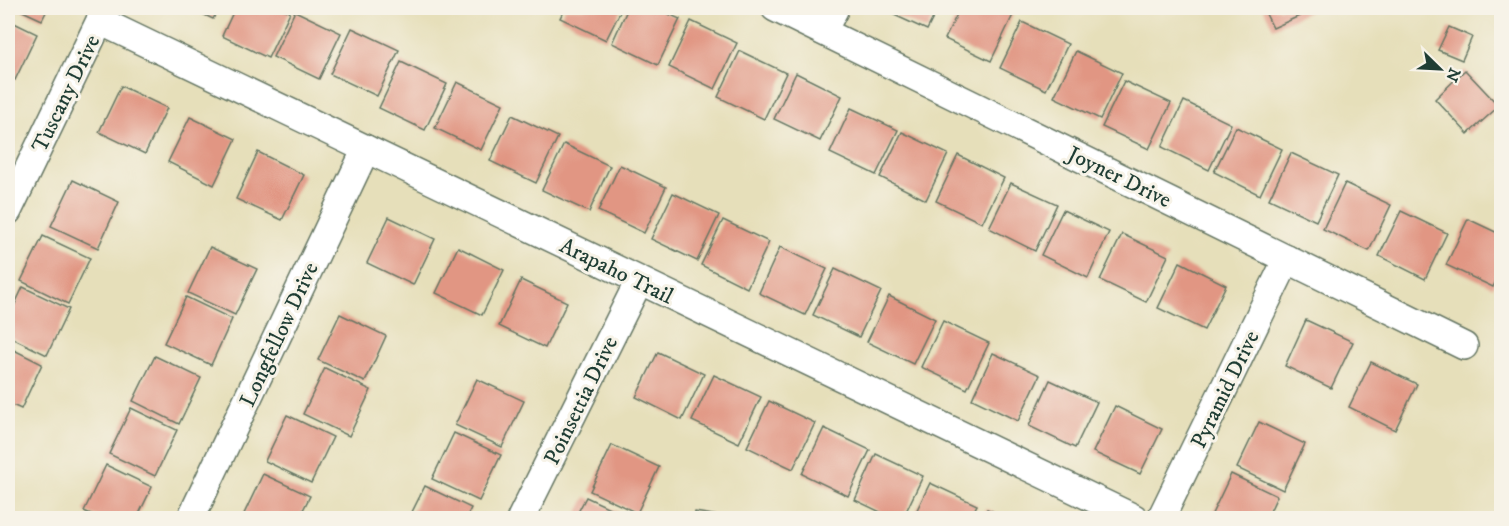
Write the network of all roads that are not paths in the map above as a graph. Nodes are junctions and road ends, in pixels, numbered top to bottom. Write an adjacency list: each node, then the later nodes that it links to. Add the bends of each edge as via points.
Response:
1 (775, 8): 3 (street, Joyner Drive)
2 (103, 14): 4 (street, Arapaho Trail); 5 (street, Tuscany Drive)
3 (829, 19): 6 (street, Joyner Drive)
4 (366, 149): 7 (street, Arapaho Trail); 9 (street, Longfellow Drive)
5 (8, 211)
6 (1287, 259): 8 (street, Joyner Drive); 12 (street, Pyramid Drive)
7 (639, 281): 10 (street, Poinsettia Drive); 11 (street, Arapaho Trail)
8 (1464, 346)
9 (191, 519)
10 (521, 519)
11 (1134, 519)
12 (1161, 519)

